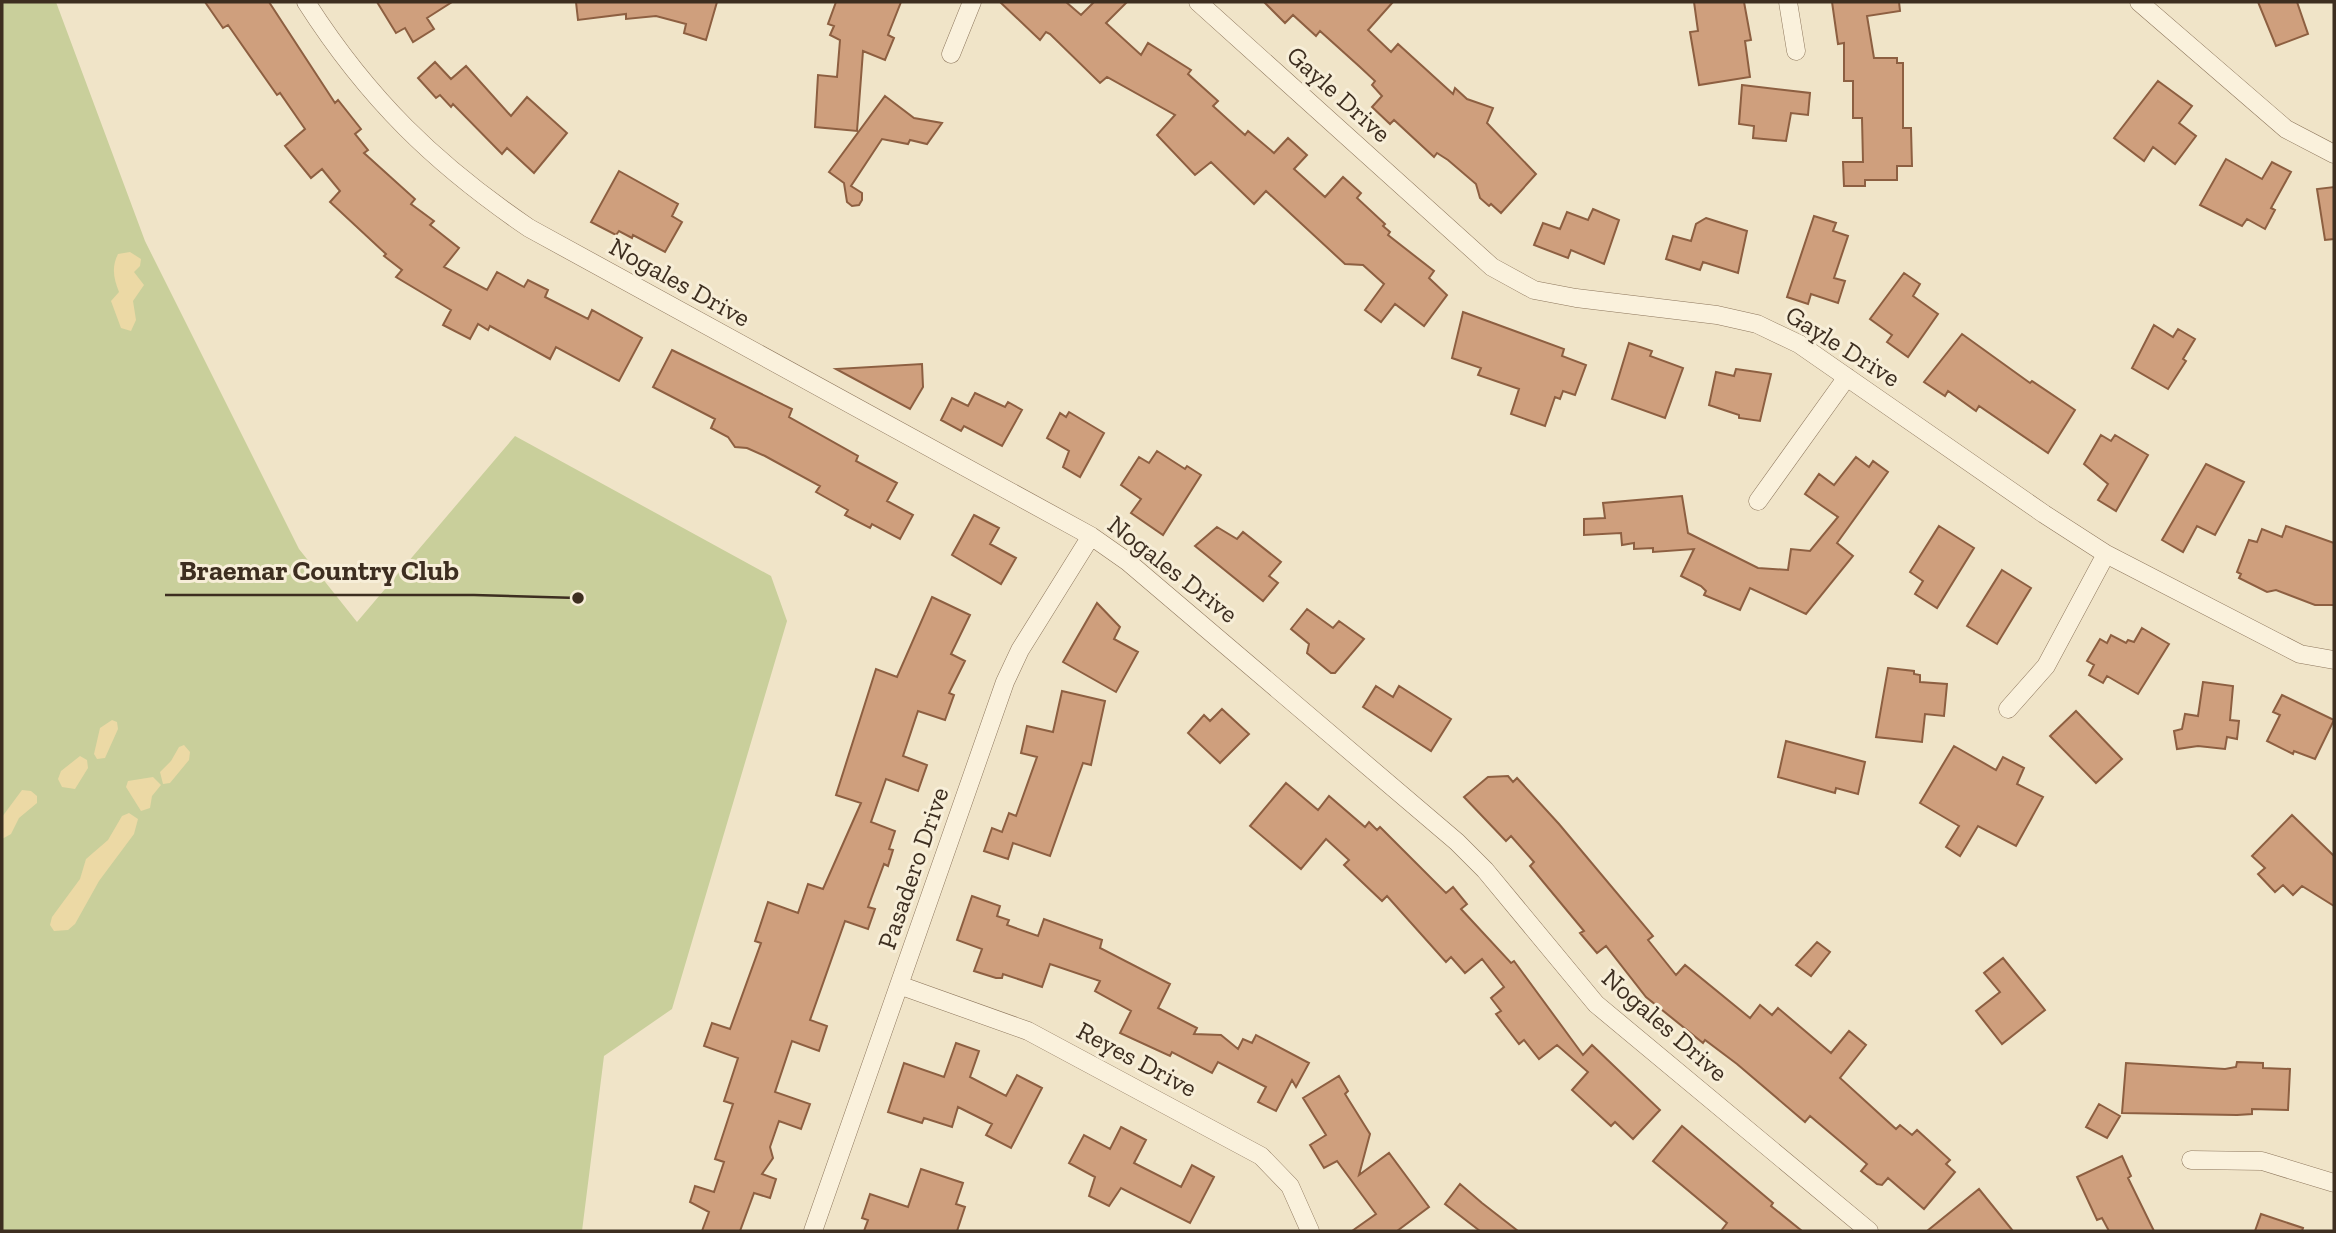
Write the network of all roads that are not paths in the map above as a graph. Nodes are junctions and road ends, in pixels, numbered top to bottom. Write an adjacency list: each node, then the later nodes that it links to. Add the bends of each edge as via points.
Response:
1 (306, 2): 11 (street, Nogales Drive, via 405,130 489,201 563,248)
2 (972, 2): 7 (street)
3 (1198, 2): 9 (street, Gayle Drive, via 1492,267 1534,290 1757,324 1799,344)
4 (1788, 2): 6 (street)
5 (2139, 2): 8 (street, via 2286,129)
6 (1796, 51)
7 (951, 54)
8 (2334, 154)
9 (1847, 377): 10 (street); 12 (street, Gayle Drive)
10 (1758, 501)
11 (1091, 536): 15 (street, Pasadero Drive, via 1005,682); 20 (street, Nogales Drive, via 1128,562 1457,842 1596,1004)
12 (2106, 554): 13 (street, Gayle Drive, via 2300,654); 14 (street, via 2046,666)
13 (2334, 660)
14 (2008, 709)
15 (899, 985): 18 (street, Pasadero Drive); 19 (street, Reyes Drive, via 1028,1031 1261,1156 1290,1186)
16 (2191, 1160): 17 (street, via 2262,1161)
17 (2334, 1183)
18 (813, 1231)
19 (1310, 1231)
20 (1869, 1231)

